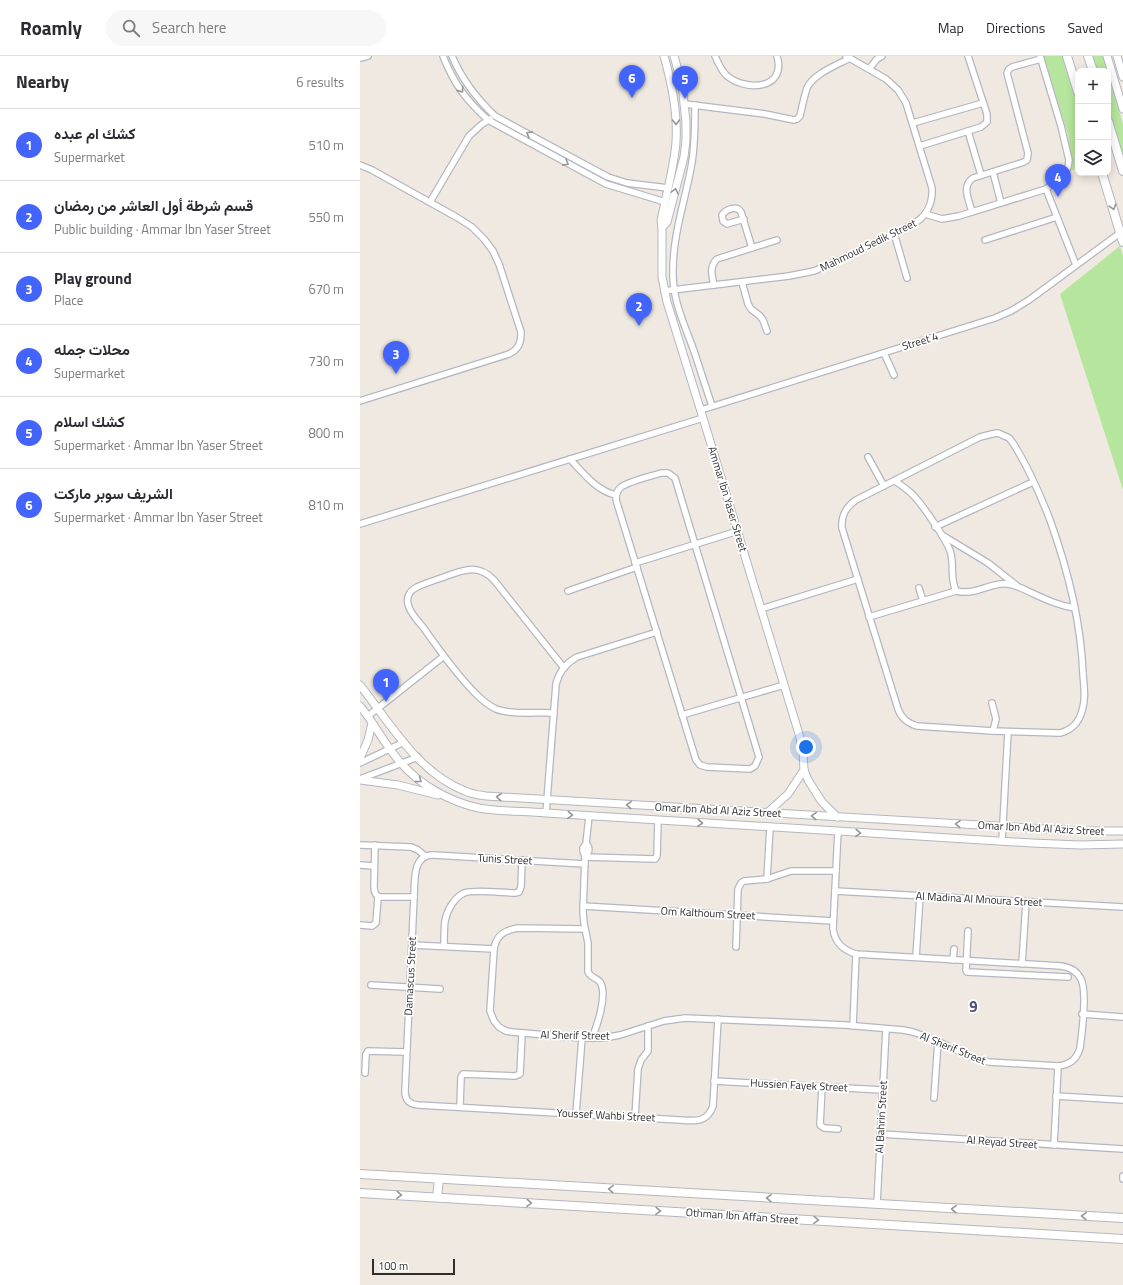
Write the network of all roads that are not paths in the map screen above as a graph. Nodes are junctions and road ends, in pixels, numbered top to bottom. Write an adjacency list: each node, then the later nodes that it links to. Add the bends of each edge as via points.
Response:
1 (368, 56): 14 (street)
2 (443, 56): 26 (street, one-way to 26, via 459,89 472,106)
3 (452, 56): 25 (street, via 468,87)
4 (664, 56): 31 (street, Ammar Ibn Yaser Street, one-way to 31, via 675,103)
5 (674, 56): 22 (street, Ammar Ibn Yaser Street)
6 (715, 56): 7 (street, via 726,75 748,85 772,81 778,71)
7 (777, 56)
8 (882, 56): 18 (street)
9 (968, 56): 21 (street)
10 (1088, 56): 17 (main road)
11 (1107, 56): 24 (street)
12 (1117, 56): 19 (street)
13 (848, 57): 18 (street, Mahmoud Sedik Street); 23 (street, via 810,83 800,116 794,120)
14 (360, 58)
15 (1041, 58): 35 (street, via 1012,67 1006,73 1028,153 1027,160); 41 (street, via 1069,160 1065,174)
16 (1069, 58): 20 (main road)
17 (1092, 68)
18 (869, 69): 27 (street, Mahmoud Sedik Street, via 898,90)
19 (1123, 77)
20 (1075, 81)
21 (983, 102): 27 (street); 28 (street, via 987,122)
22 (685, 104): 23 (street); 32 (street, Ammar Ibn Yaser Street)
23 (694, 105): 60 (street, via 692,162 674,248)
24 (1123, 109)
25 (496, 116): 26 (street); 38 (street, one-way to 25)
26 (488, 120): 39 (street, one-way to 39); 42 (street, via 470,136)
27 (913, 123): 30 (street, Mahmoud Sedik Street)
28 (968, 131): 30 (street); 36 (street)
29 (1111, 131): 34 (main road)
30 (920, 146): 46 (street, Mahmoud Sedik Street, via 933,195)
31 (674, 155): 32 (street); 40 (street, Ammar Ibn Yaser Street)
32 (684, 157): 49 (street, Ammar Ibn Yaser Street, one-way to 32, via 667,222)
33 (360, 165): 42 (street)
34 (1123, 171)
35 (993, 172): 36 (street); 44 (street)
36 (981, 175): 45 (street, via 968,181 966,186)
37 (1103, 176): 51 (main road, one-way to 51)
38 (618, 181): 39 (street); 40 (street)
39 (616, 188): 43 (street)
40 (668, 188): 43 (street, Ammar Ibn Yaser Street)
41 (1046, 189): 44 (street); 47 (street)
42 (430, 202): 65 (street, via 472,227 493,251 521,332 519,346 514,352 498,358)
43 (665, 202): 49 (street, Ammar Ibn Yaser Street)
44 (1001, 203): 45 (street)
45 (972, 212): 46 (street, via 942,219)
46 (925, 214): 50 (street, Mahmoud Sedik Street, via 920,220)
47 (1057, 217): 53 (street); 56 (street)
48 (744, 219): 55 (street)
49 (662, 227): 61 (street, Ammar Ibn Yaser Street)
50 (894, 233): 57 (street); 58 (street, Mahmoud Sedik Street, via 814,271)
51 (1120, 233): 54 (main road); 56 (street, Street 4)
52 (777, 240): 55 (street)
53 (985, 240)
54 (1123, 242)
55 (752, 248): 59 (street, via 713,262 711,272)
56 (1076, 265): 63 (street, Street 4, via 1006,314)
57 (907, 278)
58 (742, 282): 59 (street, Mahmoud Sedik Street); 62 (street, via 748,304 763,320)
59 (714, 285): 60 (street, Mahmoud Sedik Street)
60 (674, 290): 61 (street, Mahmoud Sedik Street); 66 (street, via 678,310)
61 (664, 291): 67 (street, Ammar Ibn Yaser Street)
62 (767, 331)
63 (884, 353): 64 (street); 66 (street, Street 4)
64 (894, 375)
65 (360, 401)
66 (712, 406): 67 (street, Street 4)
67 (701, 410): 68 (street, Ammar Ibn Yaser Street)
68 (703, 418): 70 (street); 77 (street, Ammar Ibn Yaser Street)
69 (868, 457): 73 (street)
70 (570, 459): 74 (street, via 598,487); 75 (street)
71 (894, 481): 72 (street, via 980,437 998,434 1009,438 1013,443); 73 (street); 76 (street, via 912,494)
72 (1033, 482): 76 (street); 87 (street, via 1046,509 1066,567)
73 (884, 486): 81 (street, via 851,504 843,515 842,528)
74 (616, 495): 79 (street, via 626,484 661,473 670,474 676,481); 80 (street)
75 (360, 524)
76 (935, 526): 78 (street)
77 (738, 531): 79 (street); 88 (street, Ammar Ibn Yaser Street)
78 (940, 534): 82 (street, via 988,563); 85 (street, via 950,550 952,580)
79 (695, 544): 80 (street); 95 (street)
80 (636, 565): 84 (street); 90 (street)
81 (858, 579): 88 (street); 89 (street)
82 (1018, 586): 85 (street, via 1001,584 970,593); 87 (street, via 1045,599)
83 (919, 588): 86 (street)
84 (568, 590)
85 (956, 591): 86 (street)
86 (923, 601): 89 (street)
87 (1075, 608): 104 (street, via 1084,693 1083,709 1078,721 1060,734)
88 (761, 609): 94 (street, Ammar Ibn Yaser Street)
89 (869, 616): 103 (street, via 899,713 904,720 917,726)
90 (657, 632): 92 (street, via 577,657); 100 (street)
91 (444, 656): 92 (street, via 409,608 408,597 419,586 462,570 474,569 491,577); 98 (street); 99 (street, via 475,693 496,708 510,712)
92 (564, 668): 99 (street, via 556,684)
93 (360, 685): 98 (street, Omar Ibn Abd Al Aziz Street)
94 (784, 685): 95 (street); 111 (street, Ammar Ibn Yaser Street, via 801,742)
95 (741, 697): 100 (street); 100 (street, via 758,757 755,766 750,769 700,765 696,760)
96 (992, 703): 103 (street, via 996,720)
97 (360, 706): 101 (street, Omar Ibn Abd Al Aziz Street)
98 (378, 708): 101 (street); 105 (street, Omar Ibn Abd Al Aziz Street)
99 (554, 713): 114 (street)
100 (682, 715)
101 (368, 716): 102 (street, Omar Ibn Abd Al Aziz Street)
102 (372, 723): 106 (street, Omar Ibn Abd Al Aziz Street); 108 (street)
103 (993, 731): 104 (street)
104 (1008, 732): 121 (street)
105 (404, 742): 106 (street); 107 (street, Omar Ibn Abd Al Aziz Street)
106 (389, 749): 109 (street); 110 (street, Omar Ibn Abd Al Aziz Street)
107 (418, 757): 110 (street); 114 (street, Omar Ibn Abd Al Aziz Street, one-way to 107, via 465,792 442,780)
108 (360, 758)
109 (360, 763)
110 (401, 764): 112 (street); 113 (street, Omar Ibn Abd Al Aziz Street, one-way to 113, via 418,780)
111 (804, 770): 116 (street, via 788,794); 118 (street, Ammar Ibn Yaser Street, via 818,796)
112 (360, 780): 113 (street, via 398,785)
113 (450, 798): 115 (street, Omar Ibn Abd Al Aziz Street, via 479,808)
114 (547, 800): 115 (street); 116 (street, Omar Ibn Abd Al Aziz Street, one-way to 114)
115 (546, 813): 117 (street, Omar Ibn Abd Al Aziz Street, one-way to 117)
116 (767, 813): 118 (street, Omar Ibn Abd Al Aziz Street, one-way to 116)
117 (589, 816): 119 (street, Omar Ibn Abd Al Aziz Street); 129 (street, via 586,844 589,851)
118 (836, 817): 121 (street, Omar Ibn Abd Al Aziz Street, one-way to 118)
119 (658, 820): 120 (street, Omar Ibn Abd Al Aziz Street, one-way to 120); 129 (street, via 655,859)
120 (770, 827): 122 (street, Omar Ibn Abd Al Aziz Street); 135 (street)
121 (1002, 827): 123 (street, Omar Ibn Abd Al Aziz Street); 124 (street)
122 (838, 831): 124 (street, Omar Ibn Abd Al Aziz Street, one-way to 124); 134 (street)
123 (1123, 831)
124 (1002, 841): 125 (street, Omar Ibn Abd Al Aziz Street, via 1080,845)
125 (1123, 844)
126 (360, 845): 127 (street)
127 (375, 845): 128 (street, via 411,847); 133 (street)
128 (425, 856): 130 (street, Tunis Street); 139 (street, Damascus Street, via 417,866)
129 (585, 856): 131 (street)
130 (522, 860): 131 (street, Tunis Street); 149 (street, via 519,892 469,892 450,906 445,920)
131 (585, 864): 141 (street)
132 (360, 865): 133 (street)
133 (374, 866): 138 (street, via 374,888)
134 (836, 871): 135 (street, via 794,870); 136 (street)
135 (767, 879): 143 (street, via 747,880 741,883 738,889)
136 (835, 891): 137 (street, Al Madina Al Mnoura Street); 144 (street)
137 (920, 896): 140 (street, Al Madina Al Mnoura Street); 154 (street)
138 (378, 897): 139 (street); 145 (street, via 376,923 372,926)
139 (414, 897): 148 (street, Damascus Street)
140 (1026, 902): 142 (street, Al Madina Al Mnoura Street); 157 (street)
141 (583, 906): 143 (street, Om Kalthoum Street); 146 (street)
142 (1123, 907)
143 (737, 915): 144 (street, Om Kalthoum Street); 150 (street)
144 (833, 921): 153 (street, via 838,942 846,950)
145 (360, 925)
146 (585, 929): 151 (street, Al Sherif Street, via 508,930 499,936); 170 (street, via 588,943 588,972 598,980 602,993 598,1024)
147 (968, 931): 156 (street)
148 (412, 944): 149 (street); 160 (street, Damascus Street)
149 (444, 946): 151 (street)
150 (736, 947)
151 (494, 949): 168 (street, Al Sherif Street, via 491,1016 502,1029)
152 (954, 949): 155 (street)
153 (856, 954): 154 (street); 166 (street)
154 (916, 957): 155 (street)
155 (953, 960): 156 (street)
156 (966, 960): 157 (street); 158 (street, via 968,972)
157 (1022, 964): 162 (street, via 1065,967 1076,972 1083,986)
158 (1068, 977)
159 (371, 985): 160 (street)
160 (410, 988): 161 (street); 172 (street, Damascus Street)
161 (440, 989)
162 (1082, 1014): 163 (street); 173 (street, via 1078,1053 1070,1063)
163 (1123, 1017)
164 (718, 1019): 165 (street, Al Sherif Street, via 685,1018); 166 (street, Al Sherif Street); 175 (street, Youssef Wahbi Street)
165 (648, 1026): 170 (street, Al Sherif Street, via 616,1036); 184 (street, via 648,1051 638,1069)
166 (853, 1026): 167 (street, Al Sherif Street)
167 (886, 1029): 171 (street, Al Sherif Street, via 913,1032); 177 (street, Al Bahrin Street)
168 (522, 1033): 169 (street, Al Sherif Street); 182 (street, via 520,1074 463,1074)
169 (582, 1038): 170 (street, Al Sherif Street); 183 (street)
170 (592, 1038)
171 (938, 1041): 173 (street, Al Sherif Street, via 971,1057 989,1062); 179 (street)
172 (406, 1052): 174 (street, via 368,1051); 180 (street, Damascus Street, via 404,1093)
173 (1058, 1066): 178 (street)
174 (364, 1073)
175 (714, 1080): 176 (street, Hussien Fayek Street); 184 (street, Youssef Wahbi Street, via 711,1111 702,1120)
176 (822, 1087): 177 (street, Hussien Fayek Street); 185 (street, via 820,1125 824,1128)
177 (883, 1090): 186 (street, Al Bahrin Street)
178 (1056, 1096): 181 (street); 187 (street)
179 (934, 1098)
180 (407, 1100): 182 (street, Youssef Wahbi Street, via 414,1104)
181 (1123, 1100)
182 (460, 1107): 183 (street, Youssef Wahbi Street)
183 (576, 1114): 184 (street, Youssef Wahbi Street)
184 (635, 1117)
185 (838, 1129)
186 (880, 1134): 187 (street, Al Reyad Street); 193 (street, Al Bahrin Street)
187 (1054, 1145): 188 (street, Al Reyad Street)
188 (1123, 1149)
189 (360, 1174): 190 (main road, Othman Ibn Affan Street)
190 (438, 1179): 192 (main road); 193 (main road, Othman Ibn Affan Street, one-way to 190)
191 (360, 1193): 192 (main road, Othman Ibn Affan Street, one-way to 192)
192 (437, 1198): 195 (main road, Othman Ibn Affan Street, one-way to 195)
193 (877, 1204): 194 (main road, Othman Ibn Affan Street, one-way to 193)
194 (1123, 1218)
195 (1123, 1239)

